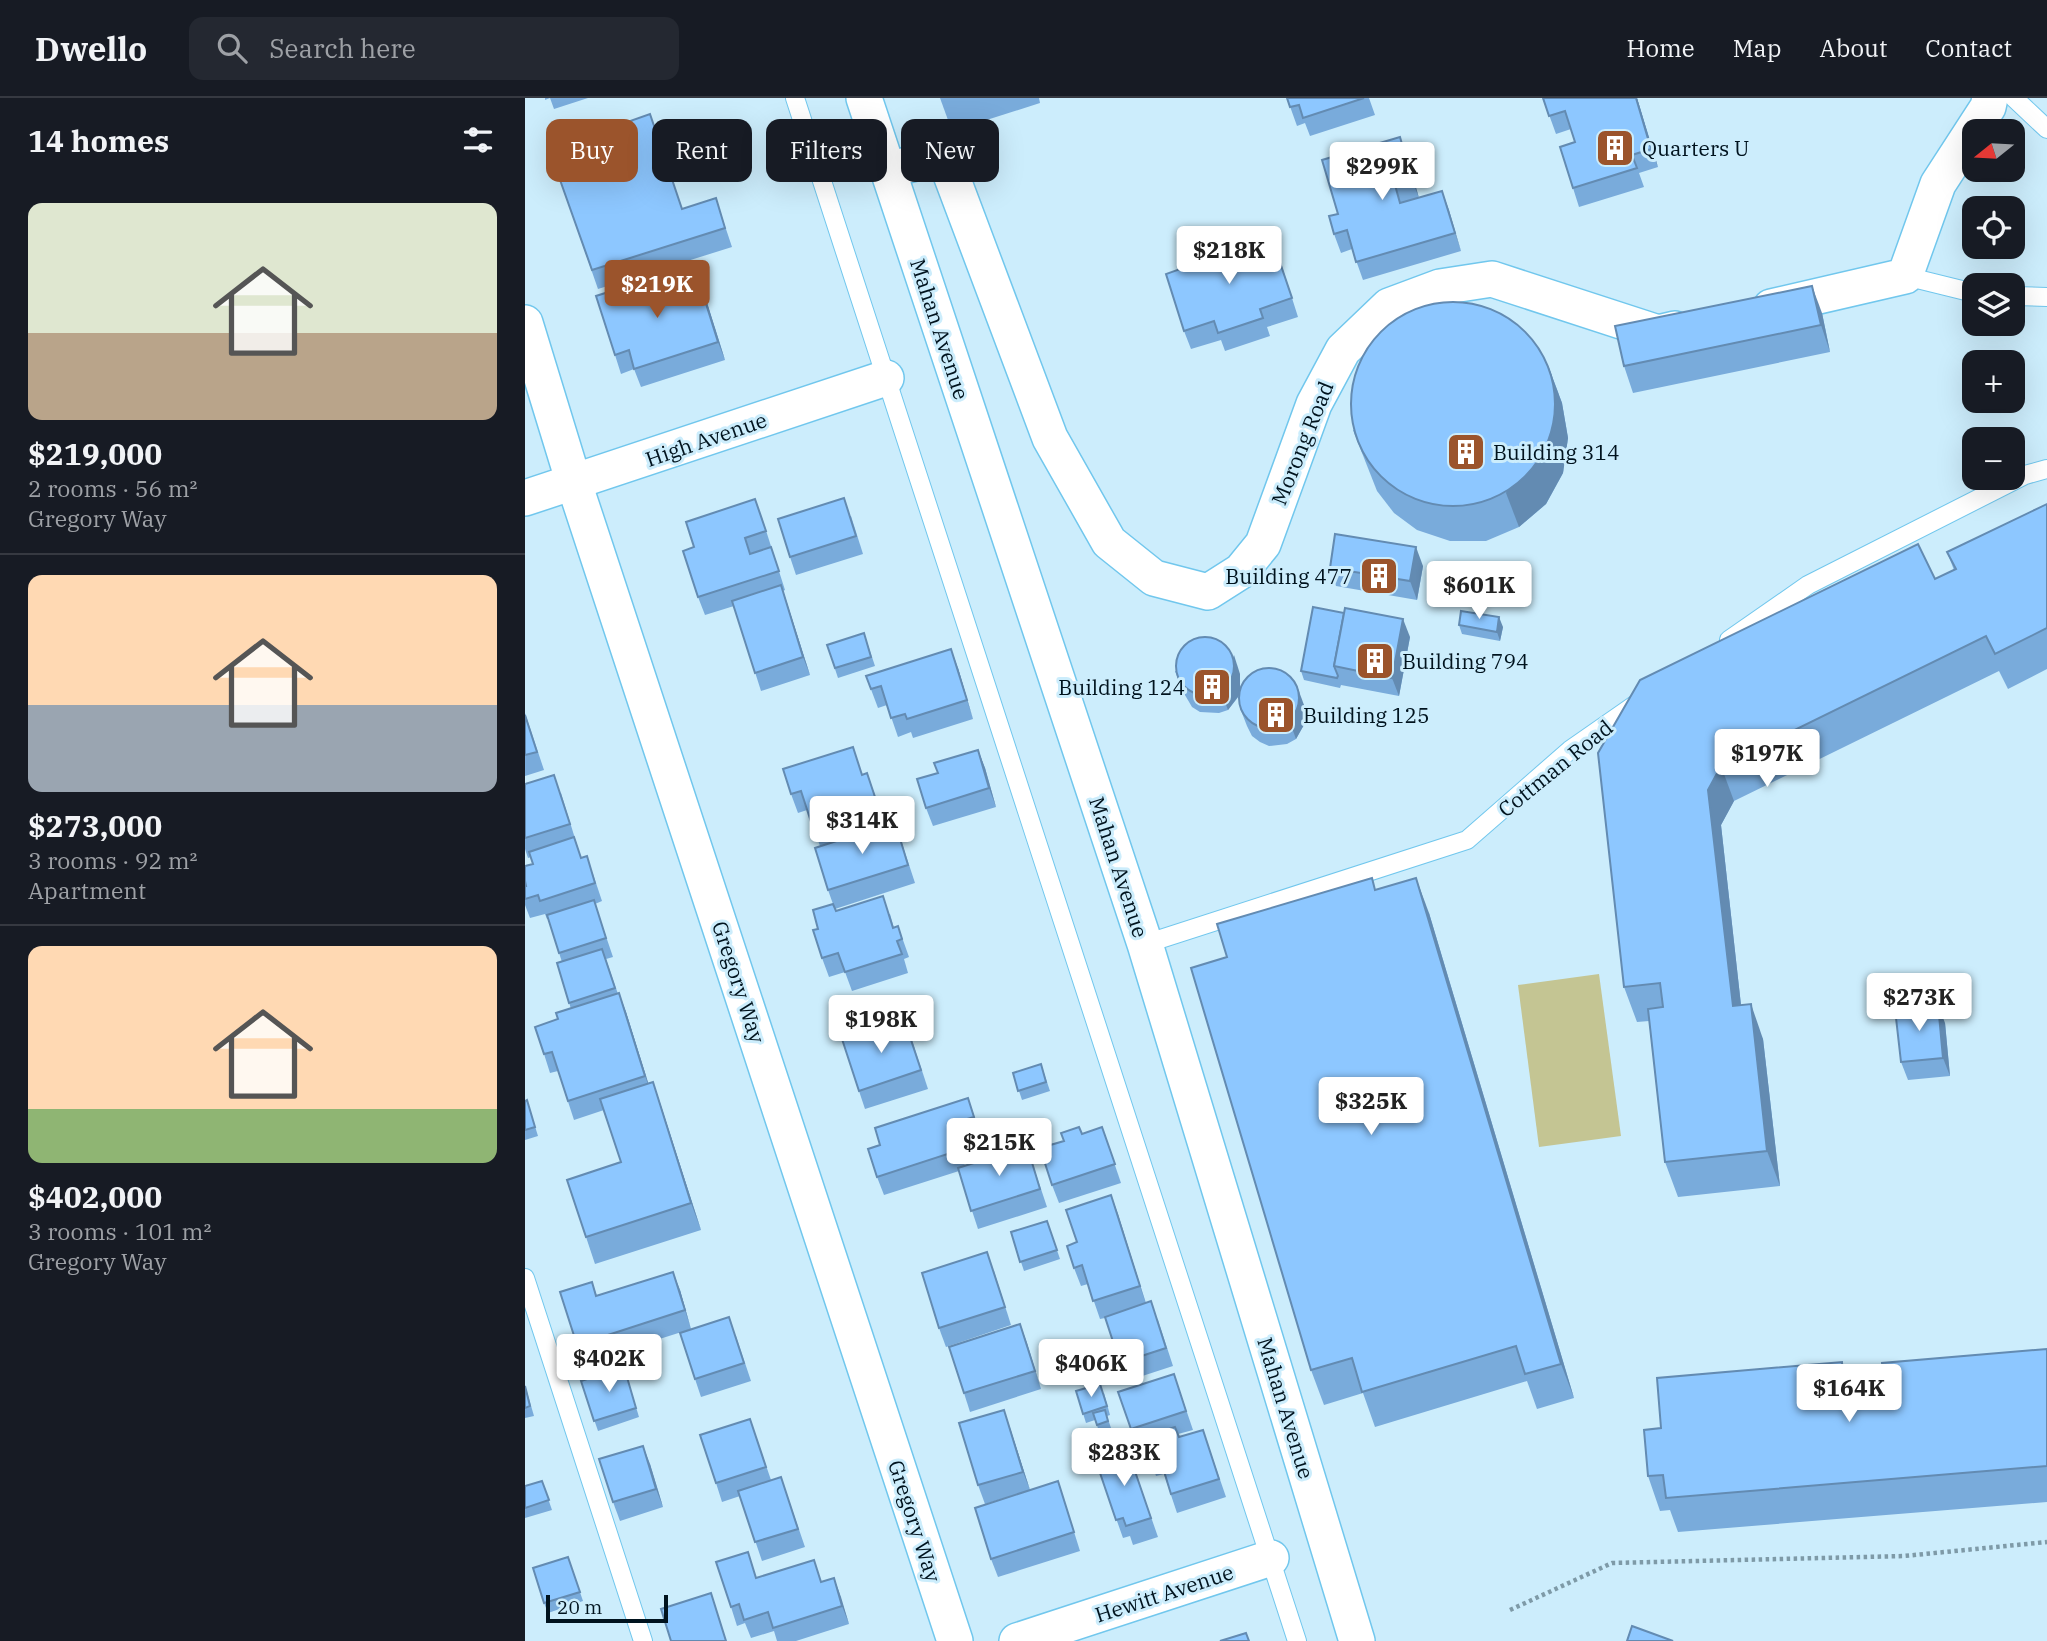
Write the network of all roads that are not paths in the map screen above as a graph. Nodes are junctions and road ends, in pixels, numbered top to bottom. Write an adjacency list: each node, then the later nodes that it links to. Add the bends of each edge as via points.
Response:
1 (795, 98): 13 (lane)
2 (864, 98): 5 (street, Mahan Avenue)
3 (1990, 98): 8 (street, via 1938,184)
4 (2014, 98): 6 (lane)
5 (871, 119)
6 (2047, 129)
7 (887, 170): 8 (street, Morong Road, via 944,156 1050,438 1109,541 1154,578 1208,592 1241,570 1263,544 1314,404 1343,350 1389,306 1440,287 1492,279 1658,333); 19 (street, Mahan Avenue)
8 (1905, 276): 9 (lane)
9 (1962, 290)
10 (2025, 296): 11 (lane)
11 (2047, 297)
12 (525, 323): 15 (street, Gregory Way)
13 (886, 378): 15 (street, High Avenue); 21 (lane)
14 (2047, 469): 17 (lane, via 2025,475 1808,585)
15 (574, 483): 16 (street, High Avenue); 23 (street, Gregory Way)
16 (525, 498)
17 (1718, 648)
18 (1650, 695): 19 (lane, Cottman Road, via 1570,750 1467,840)
19 (1145, 944): 26 (street, Mahan Avenue)
20 (525, 1278): 22 (lane)
21 (1271, 1558): 24 (street, Hewitt Avenue); 25 (lane)
22 (643, 1641)
23 (955, 1641)
24 (1017, 1641)
25 (1297, 1641)
26 (1357, 1641)

